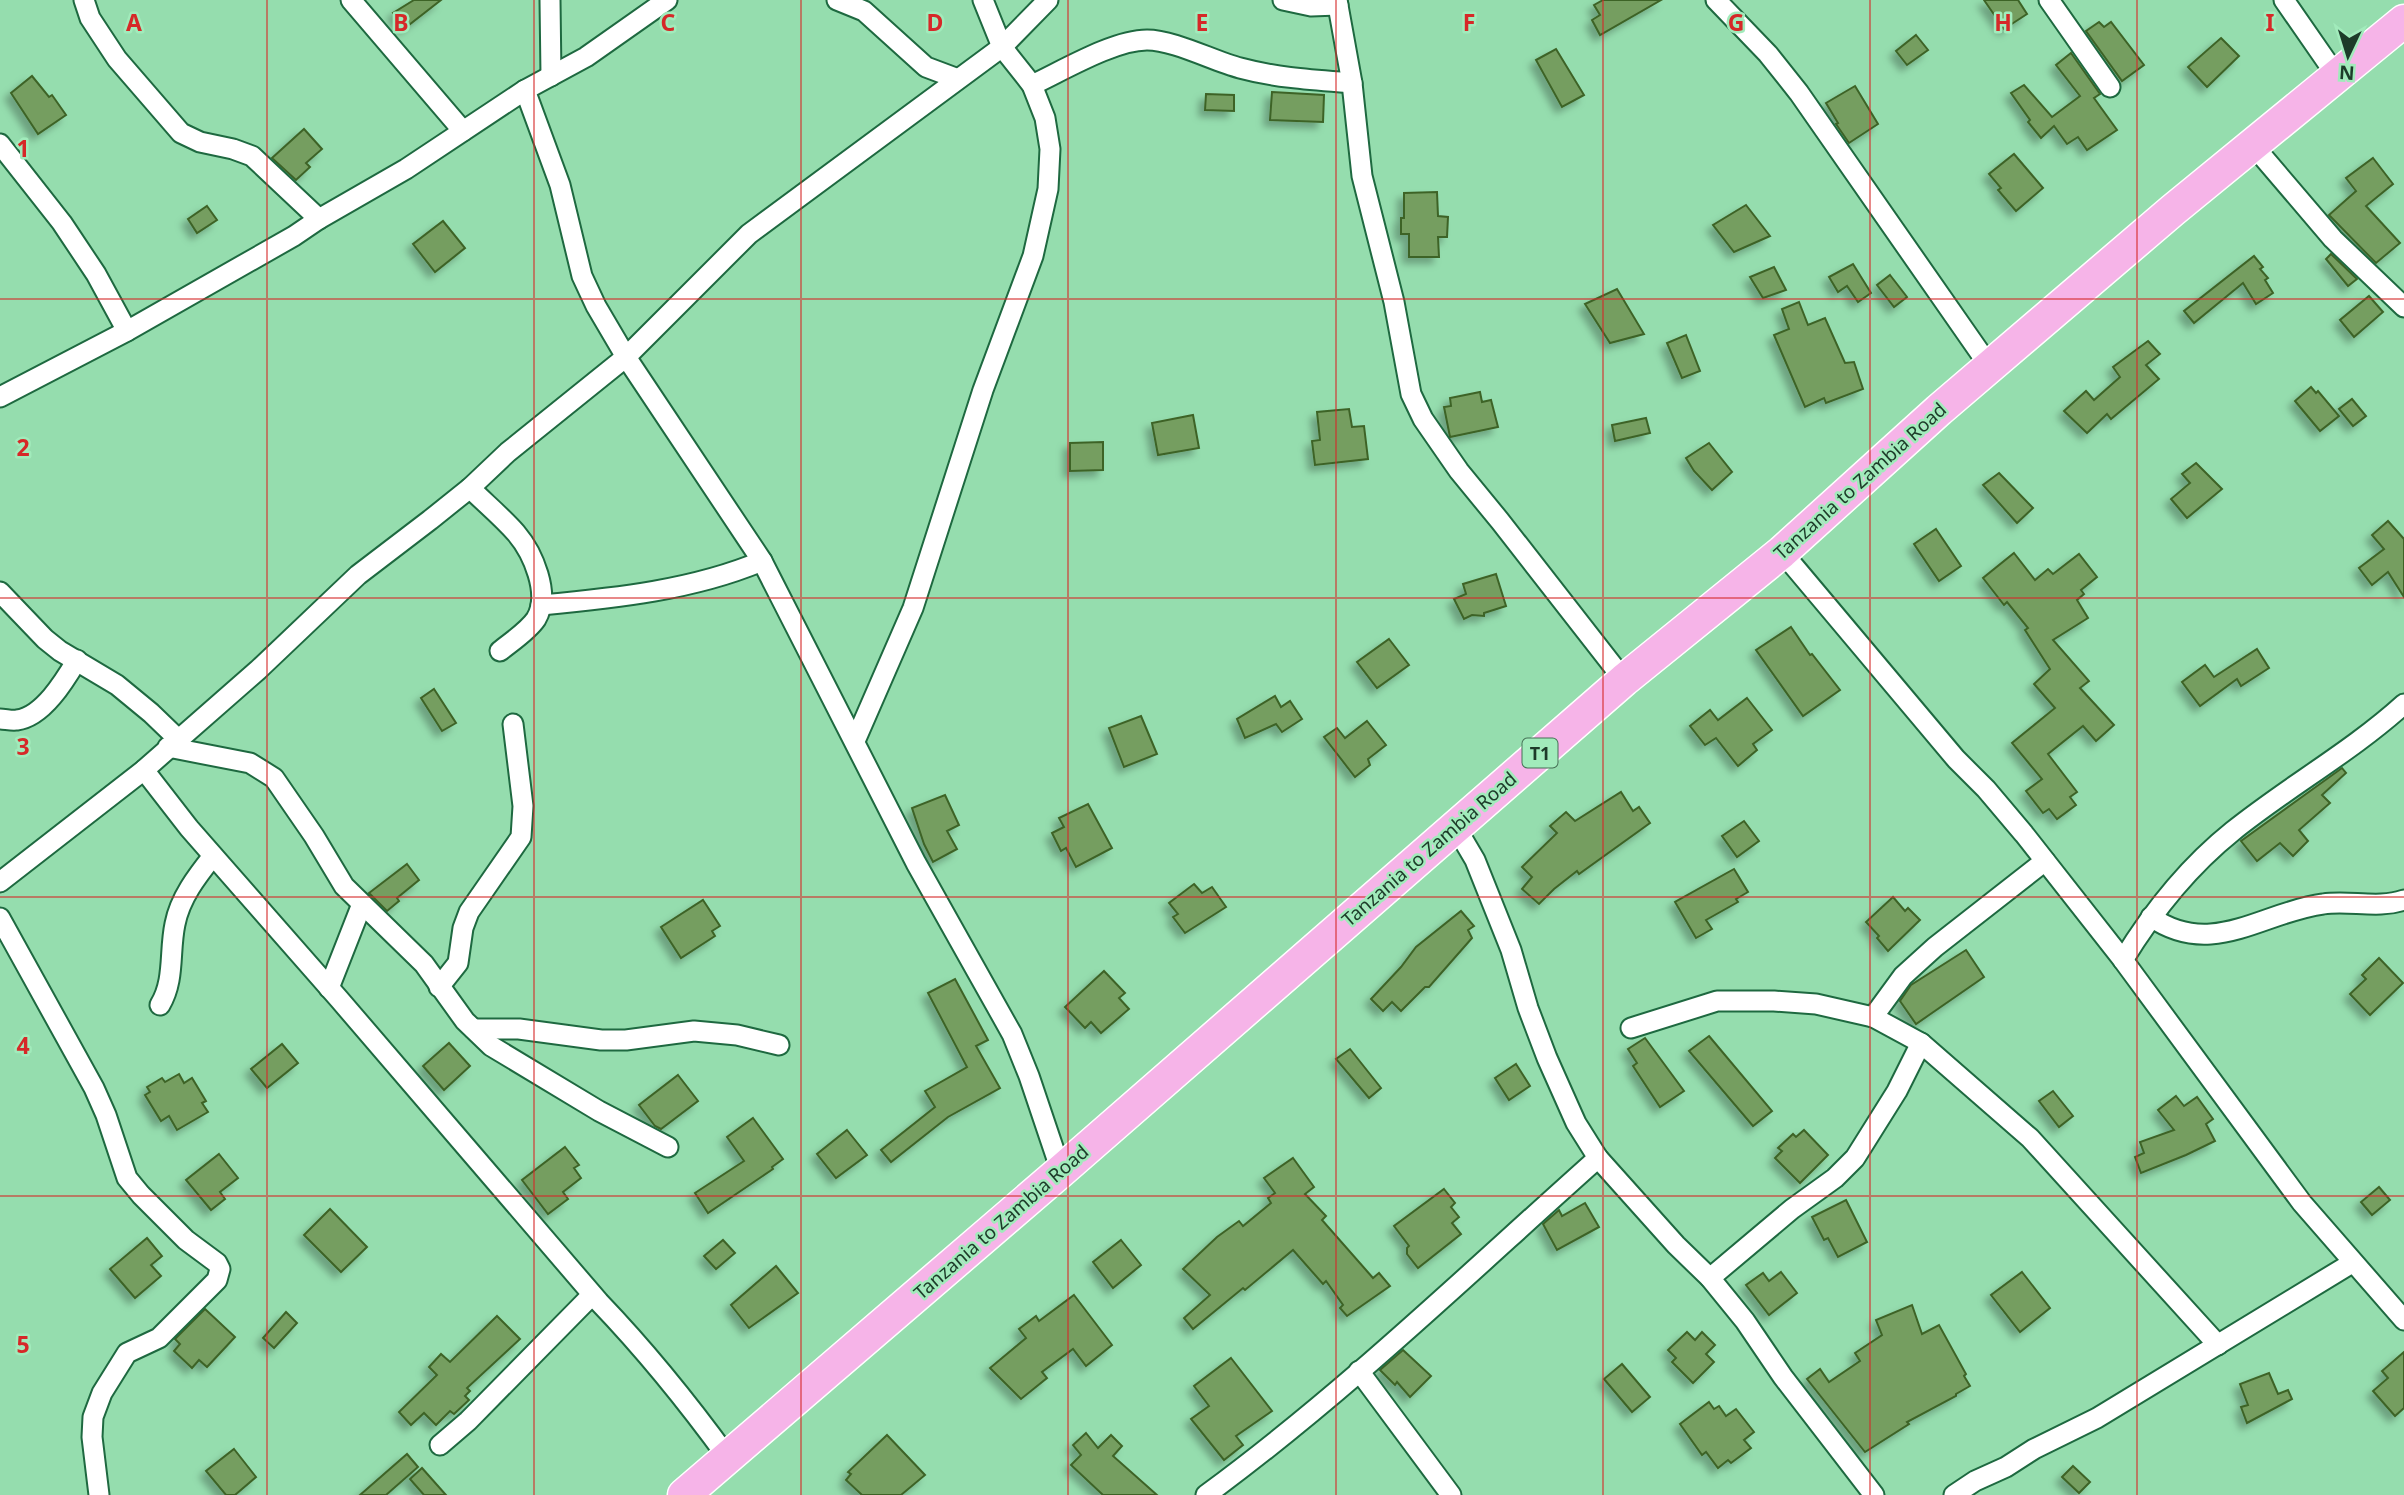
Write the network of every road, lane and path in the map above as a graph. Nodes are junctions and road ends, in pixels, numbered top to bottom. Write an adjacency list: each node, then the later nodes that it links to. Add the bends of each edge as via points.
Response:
1 (84, 0): 25 (street, via 90,18 117,59 181,133 251,156)
2 (351, 0): 22 (street)
3 (550, 0): 16 (street)
4 (667, 0): 16 (street)
5 (837, 0): 17 (street, via 864,11 926,66)
6 (983, 0): 14 (street)
7 (1048, 0): 14 (street)
8 (1283, 0): 12 (street, via 1311,6)
9 (1716, 0): 29 (street, via 1769,54 1799,93)
10 (2049, 0): 20 (street)
11 (2284, 0): 15 (street)
12 (1338, 2): 18 (street)
13 (2400, 31): 15 (highway, Tanzania to Zambia Road / T1)
14 (1002, 47): 17 (street); 19 (street)
15 (2336, 75): 24 (highway, Tanzania to Zambia Road / T1)
16 (551, 76): 21 (street)
17 (958, 79): 28 (street, via 749,234)
18 (1352, 83): 19 (street, via 1285,78 1148,40 1121,44); 38 (street, via 1362,176 1394,302 1411,394 1459,471)
19 (1032, 85): 42 (street, via 1045,118 1050,149 1048,189 1033,256 983,390 913,608)
20 (2109, 86)
21 (526, 90): 22 (street); 28 (street, via 560,185 582,276)
22 (463, 131): 25 (street)
23 (0, 144): 27 (street, via 62,223)
24 (2252, 144): 26 (street, via 2333,239); 29 (highway, Tanzania to Zambia Road / T1)
25 (319, 219): 27 (street)
26 (2404, 307)
27 (127, 331): 30 (street)
28 (626, 357): 31 (street); 33 (street)
29 (1990, 367): 32 (highway, Tanzania to Zambia Road / T1)
30 (0, 397)
31 (470, 488): 35 (street, via 518,535 542,591); 43 (street, via 358,575)
32 (1782, 552): 38 (highway, Tanzania to Zambia Road / T1); 47 (street)
33 (762, 561): 35 (street, via 692,585); 42 (street)
34 (0, 592): 37 (street, via 45,639)
35 (541, 605): 36 (street, via 536,620)
36 (500, 651)
37 (77, 660): 40 (street, via 63,684 35,713 19,720); 43 (street, via 134,698)
38 (1624, 680): 45 (highway, Tanzania to Zambia Road / T1)
39 (2404, 704): 51 (street, via 2232,831)
40 (0, 719)
41 (513, 724): 54 (street, via 523,806 521,837 469,912 458,963)
42 (855, 741): 64 (street, via 916,863 1012,1034)
43 (173, 743): 44 (street); 50 (street, via 250,763 274,778 344,886)
44 (144, 770): 46 (street); 48 (street)
45 (1455, 826): 63 (street, via 1475,860 1511,950 1547,1058 1576,1123); 64 (highway, Tanzania to Zambia Road / T1)
46 (213, 856): 55 (street); 56 (street, via 177,912 168,992)
47 (2045, 861): 53 (street); 57 (street, via 1903,976)
48 (0, 882)
49 (2404, 900): 51 (street, via 2323,904 2206,935 2171,929)
50 (362, 904): 54 (street, via 424,964); 55 (street)
51 (2151, 917): 53 (street)
52 (0, 918): 73 (street, via 94,1088 127,1178 220,1269 217,1280 164,1334 127,1353 102,1393 92,1437)
53 (2123, 960): 65 (street, via 2302,1203)
54 (439, 987): 59 (street)
55 (329, 988): 67 (street)
56 (160, 1005)
57 (1873, 1017): 58 (street, via 1816,1004 1717,1001); 60 (street)
58 (1631, 1028)
59 (474, 1029): 61 (street, via 519,1029 601,1040 694,1031); 62 (street, via 511,1060)
60 (1921, 1043): 66 (street, via 1855,1158); 69 (street, via 2030,1138)
61 (779, 1045)
62 (668, 1147)
63 (1598, 1158): 66 (street); 70 (street)
64 (1061, 1171): 72 (highway, Tanzania to Zambia Road / T1)
65 (2352, 1263): 68 (street); 69 (street)
66 (1710, 1278): 77 (street)
67 (592, 1294): 71 (street); 72 (street, via 686,1400)
68 (2404, 1320)
69 (2218, 1345): 78 (street, via 2097,1418)
70 (1359, 1371): 75 (street); 76 (street)
71 (440, 1445)
72 (728, 1458): 74 (highway, Tanzania to Zambia Road / T1)
73 (99, 1495)
74 (684, 1495)
75 (1206, 1495)
76 (1451, 1495)
77 (1874, 1495)
78 (1954, 1495)

